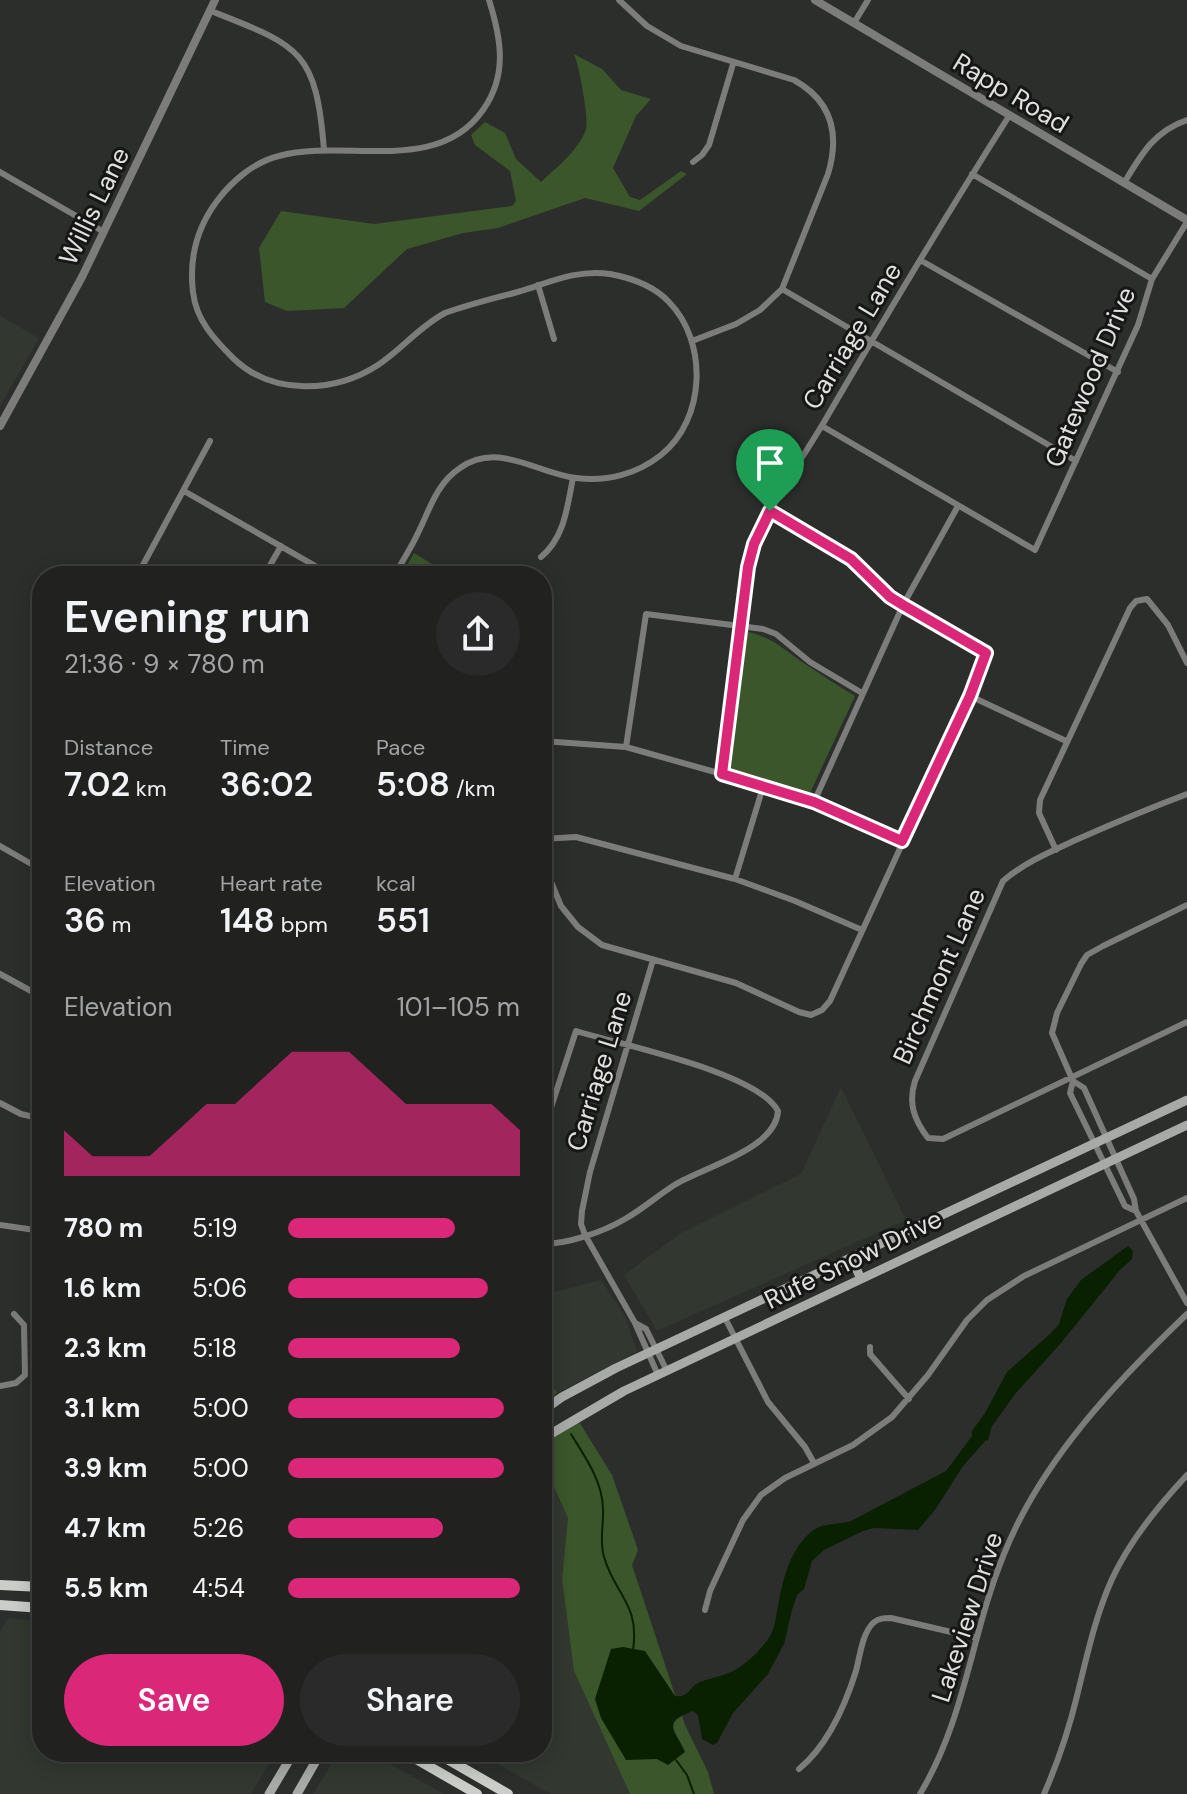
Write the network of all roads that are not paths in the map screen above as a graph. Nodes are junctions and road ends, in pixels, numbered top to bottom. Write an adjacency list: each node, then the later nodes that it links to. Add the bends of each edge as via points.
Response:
1 (215, 0): 6 (street, Willis Lane)
2 (489, 0): 11 (street, via 502,61 495,90 468,128 430,147)
3 (619, 0): 8 (street, via 664,38)
4 (815, 0): 7 (street, Rapp Road)
5 (868, 0): 7 (street)
6 (211, 11): 11 (street, via 270,34 302,60 319,96); 17 (street, Willis Lane)
7 (854, 23): 9 (street, Rapp Road)
8 (733, 64): 12 (street, via 709,145); 21 (street, via 794,80 811,90 832,125 828,174)
9 (1009, 116): 14 (street, Carriage Lane); 15 (street, Rapp Road)
10 (1187, 120): 15 (street, via 1151,141)
11 (324, 150): 20 (street, via 279,156 238,178 207,214 195,243 193,296 213,339 237,362 269,380 320,387 377,366 445,313)
12 (693, 162)
13 (0, 172): 17 (street)
14 (972, 174): 18 (street, Carriage Lane); 19 (street)
15 (1124, 183): 16 (street, Rapp Road)
16 (1187, 221): 19 (street, Gatewood Drive)
17 (104, 232): 26 (street, Willis Lane)
18 (920, 260): 24 (street, Carriage Lane); 25 (street)
19 (1152, 279): 25 (street, Gatewood Drive)
20 (538, 285): 22 (street); 23 (street, via 576,274 629,278 668,301)
21 (782, 289): 23 (street, via 736,324); 24 (street)
22 (554, 339)
23 (692, 341): 30 (street, via 695,397 689,418 663,454 615,477)
24 (870, 343): 27 (street, Carriage Lane); 29 (street)
25 (1118, 372): 29 (street, Gatewood Drive)
26 (0, 426)
27 (822, 426): 32 (street); 33 (street, Carriage Lane)
28 (210, 441): 31 (street)
29 (1076, 461): 32 (street, Gatewood Drive, via 1035,550)
30 (573, 478): 35 (street, via 565,519 553,547); 39 (street, via 507,457 481,458 461,467 436,492)
31 (184, 491): 34 (street); 36 (street)
32 (958, 506): 40 (street)
33 (770, 511): 40 (street, via 851,559); 41 (street, Carriage Lane, via 748,567)
34 (281, 546): 37 (street); 38 (street)
35 (541, 557)
36 (143, 566)
37 (270, 566)
38 (316, 566)
39 (399, 566)
40 (903, 605): 43 (street); 44 (street, via 986,653)
41 (740, 626): 43 (street, via 776,634 818,668); 47 (street, via 646,614); 48 (street, Carriage Lane)
42 (1187, 663): 45 (street, via 1159,612 1147,599 1136,601)
43 (862, 693): 51 (street)
44 (970, 696): 45 (street); 53 (street)
45 (1066, 741): 55 (street, via 1038,807)
46 (552, 742): 47 (street)
47 (626, 747): 48 (street)
48 (722, 774): 49 (street)
49 (763, 787): 51 (street); 57 (street)
50 (1187, 794): 55 (street, Birchmont Lane)
51 (814, 802): 53 (street)
52 (552, 838): 57 (street, via 576,837)
53 (902, 841): 60 (street)
54 (0, 846): 56 (street)
55 (1056, 850): 66 (street, Birchmont Lane, via 1003,881 910,1103 931,1140 943,1139)
56 (32, 864)
57 (735, 879): 60 (street)
58 (552, 887): 61 (street, via 569,917 592,940)
59 (1187, 905): 66 (street, via 1103,946 1081,964 1052,1025)
60 (862, 930): 61 (street, via 830,1001 811,1015 736,983)
61 (653, 960): 65 (street, Carriage Lane)
62 (0, 974): 63 (street)
63 (32, 992)
64 (1187, 1022): 66 (street)
65 (627, 1046): 69 (street, via 576,1031); 79 (street, Carriage Lane, via 587,1183); 79 (street, via 744,1084 774,1104 778,1119 743,1152 676,1184 624,1220)
66 (1072, 1079): 72 (street, via 1084,1088); 73 (street, via 1070,1093)
67 (1187, 1100): 72 (main road, Rufe Snow Drive)
68 (0, 1103): 70 (street)
69 (552, 1104)
70 (32, 1117)
71 (1187, 1125): 74 (main road, Rufe Snow Drive)
72 (1107, 1138): 73 (main road, Rufe Snow Drive); 74 (street)
73 (1096, 1144): 74 (street); 81 (main road, Rufe Snow Drive)
74 (1111, 1162): 76 (street); 82 (main road, Rufe Snow Drive)
75 (1187, 1198): 76 (street)
76 (1141, 1220): 83 (street); 94 (street, via 998,1290 967,1320)
77 (0, 1225): 78 (street)
78 (32, 1230)
79 (585, 1235): 80 (street); 87 (street, Carriage Lane)
80 (552, 1242)
81 (852, 1259): 82 (main road); 86 (main road, Rufe Snow Drive)
82 (861, 1279): 88 (main road, Rufe Snow Drive)
83 (1187, 1303)
84 (14, 1314): 93 (street, via 24,1325 25,1375)
85 (1187, 1314): 106 (street, Lakeview Drive, via 1082,1427 1047,1474 1004,1552)
86 (725, 1318): 88 (street); 90 (main road, Rufe Snow Drive)
87 (635, 1323): 90 (street, Carriage Lane, via 646,1329); 91 (street, Carriage Lane)
88 (738, 1339): 92 (main road, Rufe Snow Drive); 97 (street, via 768,1402)
89 (870, 1347): 94 (street, via 870,1354)
90 (658, 1350): 91 (main road, Rufe Snow Drive); 92 (street, Carriage Lane)
91 (648, 1354): 92 (street, Carriage Lane); 95 (main road, Rufe Snow Drive)
92 (663, 1373): 96 (main road, Rufe Snow Drive)
93 (0, 1386)
94 (909, 1399): 97 (street, via 866,1438)
95 (552, 1405)
96 (552, 1433)
97 (814, 1463): 105 (street, via 771,1487 751,1507)
98 (1187, 1475): 119 (street, via 1136,1537 1112,1580)
99 (0, 1585): 100 (main road)
100 (32, 1587)
101 (32, 1598): 103 (main road)
102 (0, 1605): 103 (main road)
103 (29, 1607): 104 (main road)
104 (32, 1607)
105 (705, 1610)
106 (977, 1638): 112 (street, via 891,1618 873,1623 826,1739); 118 (street, Lakeview Drive, via 954,1719)
107 (288, 1762): 114 (main road)
108 (315, 1762): 115 (main road)
109 (421, 1762): 113 (main road)
110 (451, 1762): 111 (main road)
111 (458, 1766): 113 (main road); 117 (main road)
112 (799, 1769)
113 (450, 1779): 116 (main road)
114 (269, 1794)
115 (297, 1794)
116 (477, 1794)
117 (508, 1794)
118 (920, 1794)
119 (1044, 1794)

